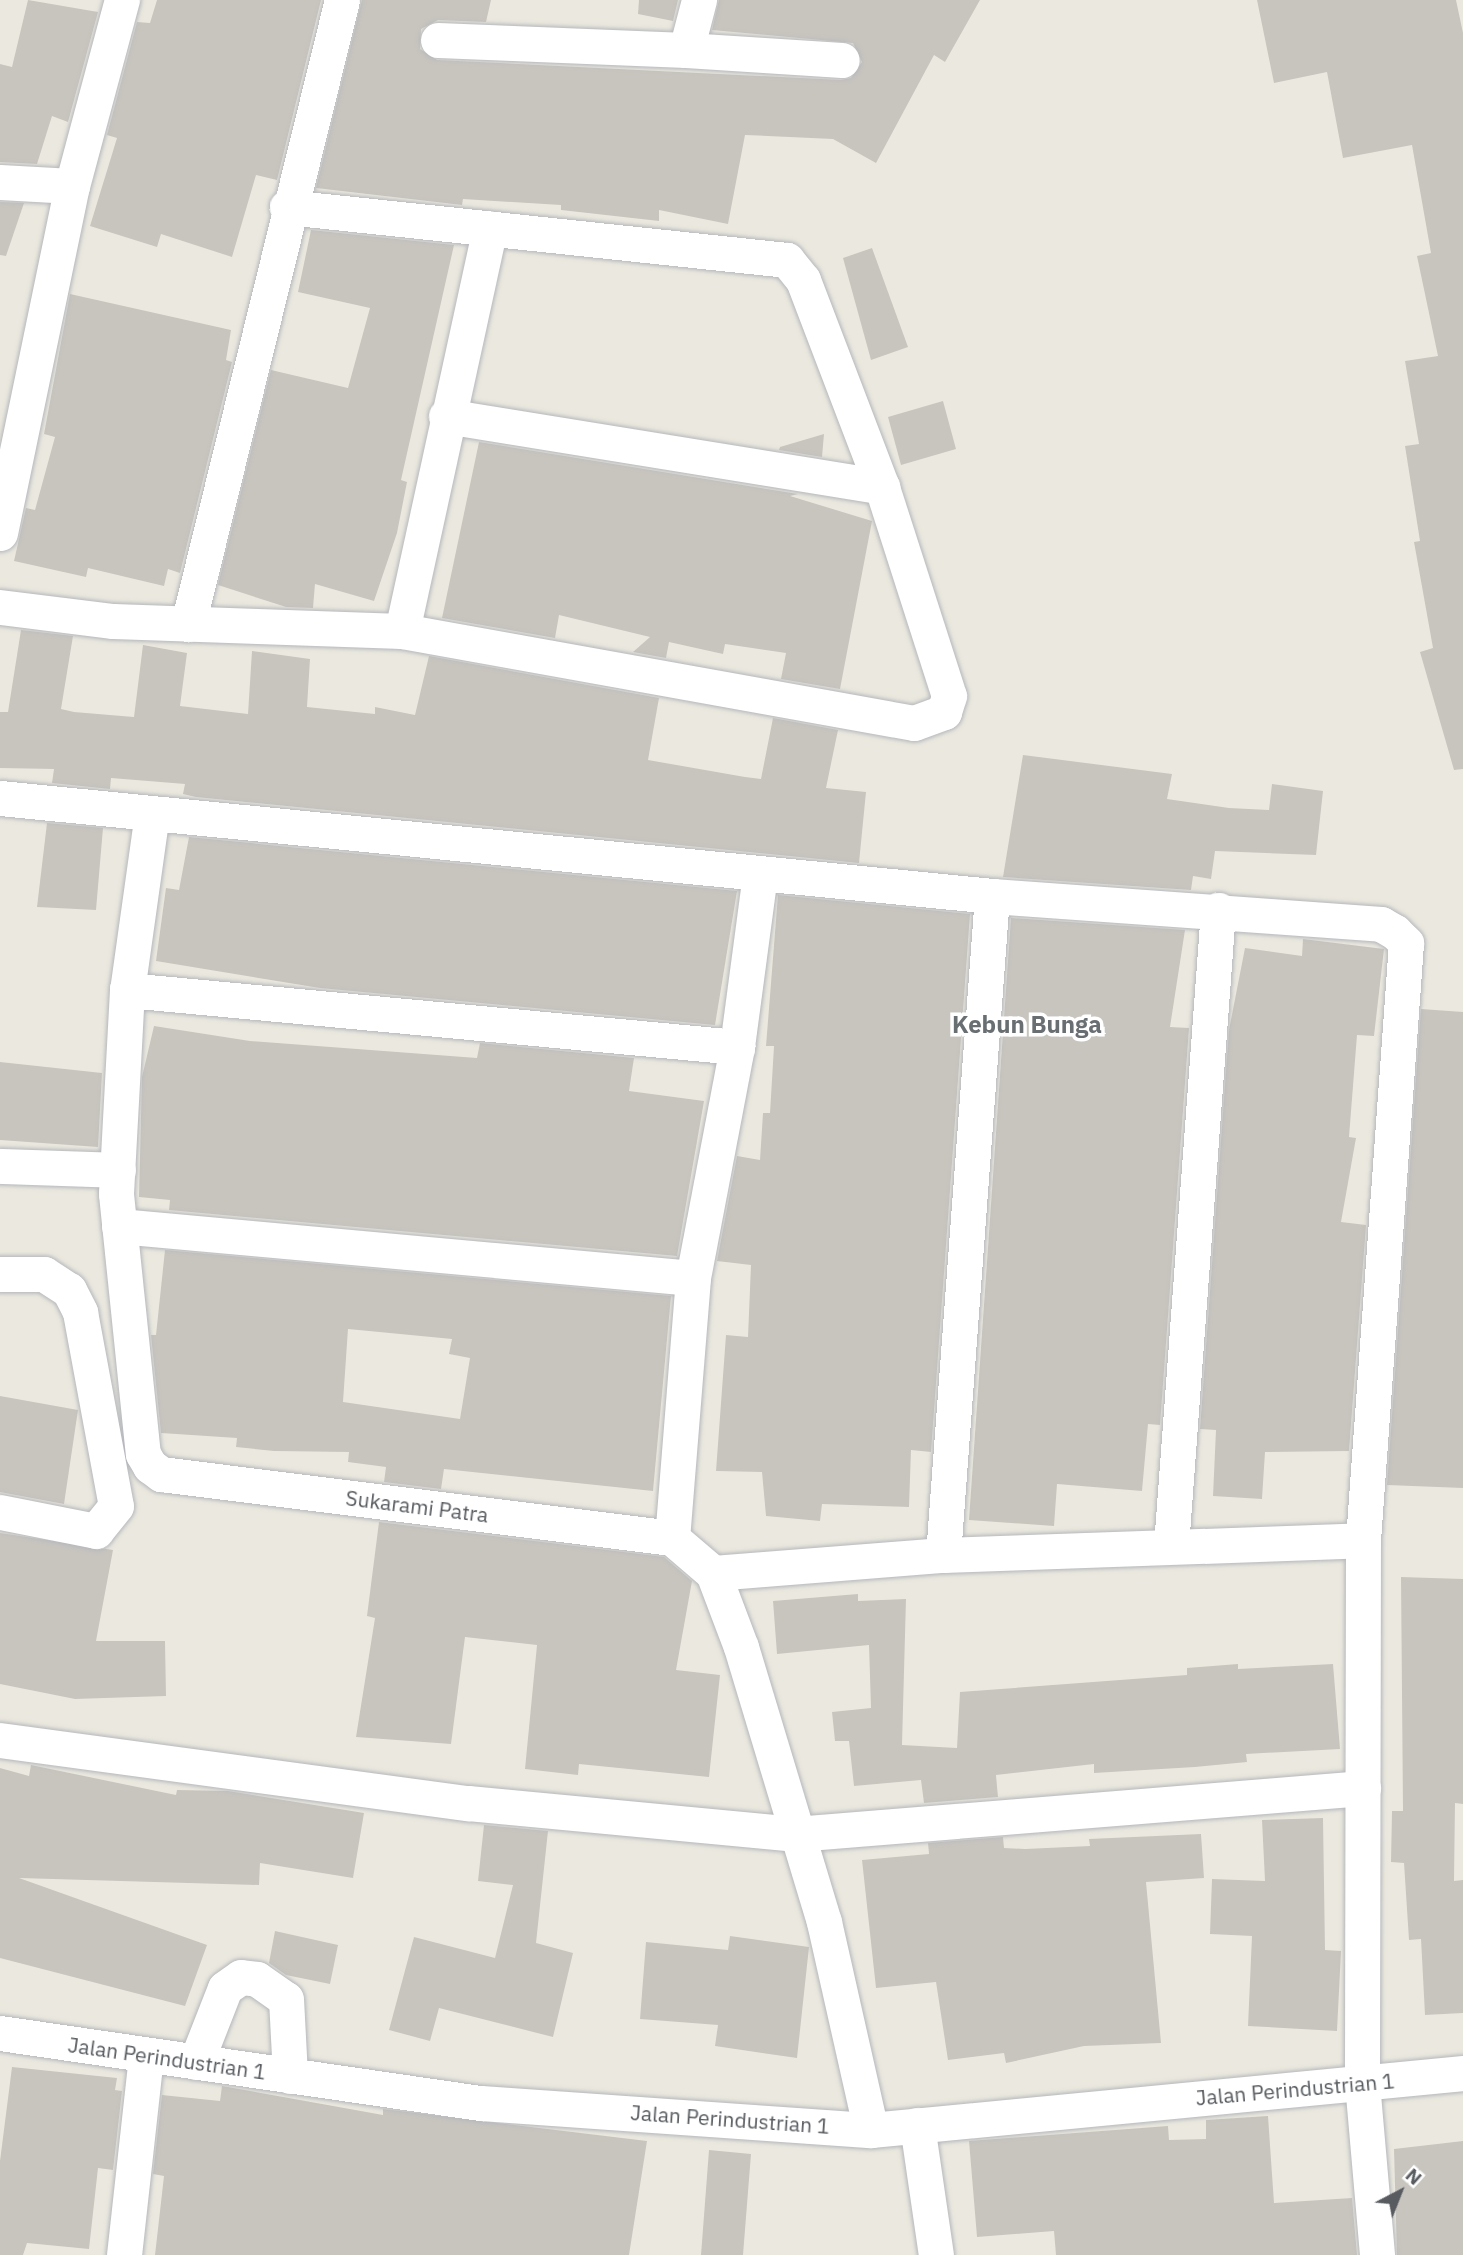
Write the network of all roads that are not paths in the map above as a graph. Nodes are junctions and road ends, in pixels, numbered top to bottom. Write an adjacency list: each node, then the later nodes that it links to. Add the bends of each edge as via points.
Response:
1 (122, 0): 8 (street)
2 (342, 0): 9 (street)
3 (699, 0): 5 (street)
4 (438, 40): 5 (street)
5 (686, 50): 6 (street)
6 (842, 60)
7 (0, 182): 8 (street)
8 (72, 186): 13 (street)
9 (287, 207): 10 (street); 15 (street)
10 (490, 228): 11 (street); 12 (street, via 787,260 803,280)
11 (446, 416): 12 (street); 16 (street)
12 (881, 487): 16 (street, via 949,696 933,721 914,723)
13 (0, 533)
14 (0, 607): 15 (street)
15 (188, 624): 16 (street)
16 (402, 631)
17 (0, 798): 18 (street)
18 (152, 813): 19 (street); 22 (street)
19 (760, 874): 20 (street); 23 (street)
20 (992, 896): 21 (street); 33 (street)
21 (1218, 910): 31 (street, via 1381,924 1406,943); 32 (street)
22 (127, 989): 23 (street); 25 (street)
23 (737, 1047): 28 (street)
24 (0, 1166): 25 (street)
25 (118, 1170): 26 (street)
26 (120, 1226): 28 (street); 30 (street, Sukarami Patra, via 143,1454 162,1474)
27 (0, 1274): 29 (street, via 44,1274 69,1290 80,1312 116,1506 96,1531)
28 (693, 1278): 30 (street)
29 (0, 1512)
30 (672, 1538): 34 (street)
31 (1363, 1539): 32 (street); 36 (street)
32 (1171, 1546): 33 (street)
33 (943, 1555): 34 (street)
34 (713, 1573): 37 (street)
35 (0, 1740): 37 (street, via 468,1803)
36 (1363, 1788): 37 (street); 43 (street)
37 (795, 1834): 45 (street, via 824,1922)
38 (0, 2033): 39 (street, Jalan Perindustrian 1)
39 (146, 2056): 40 (street, Jalan Perindustrian 1); 46 (street)
40 (196, 2062): 42 (street, Jalan Perindustrian 1); 42 (street, via 225,1988 241,1977 257,1979 286,1999)
41 (1463, 2073): 43 (street, Jalan Perindustrian 1)
42 (289, 2077): 45 (street, Jalan Perindustrian 1, via 481,2103)
43 (1362, 2083): 44 (street, Jalan Perindustrian 1); 48 (street)
44 (917, 2124): 45 (street, Jalan Perindustrian 1); 47 (street)
45 (871, 2130)
46 (124, 2255)
47 (936, 2255)
48 (1377, 2255)

